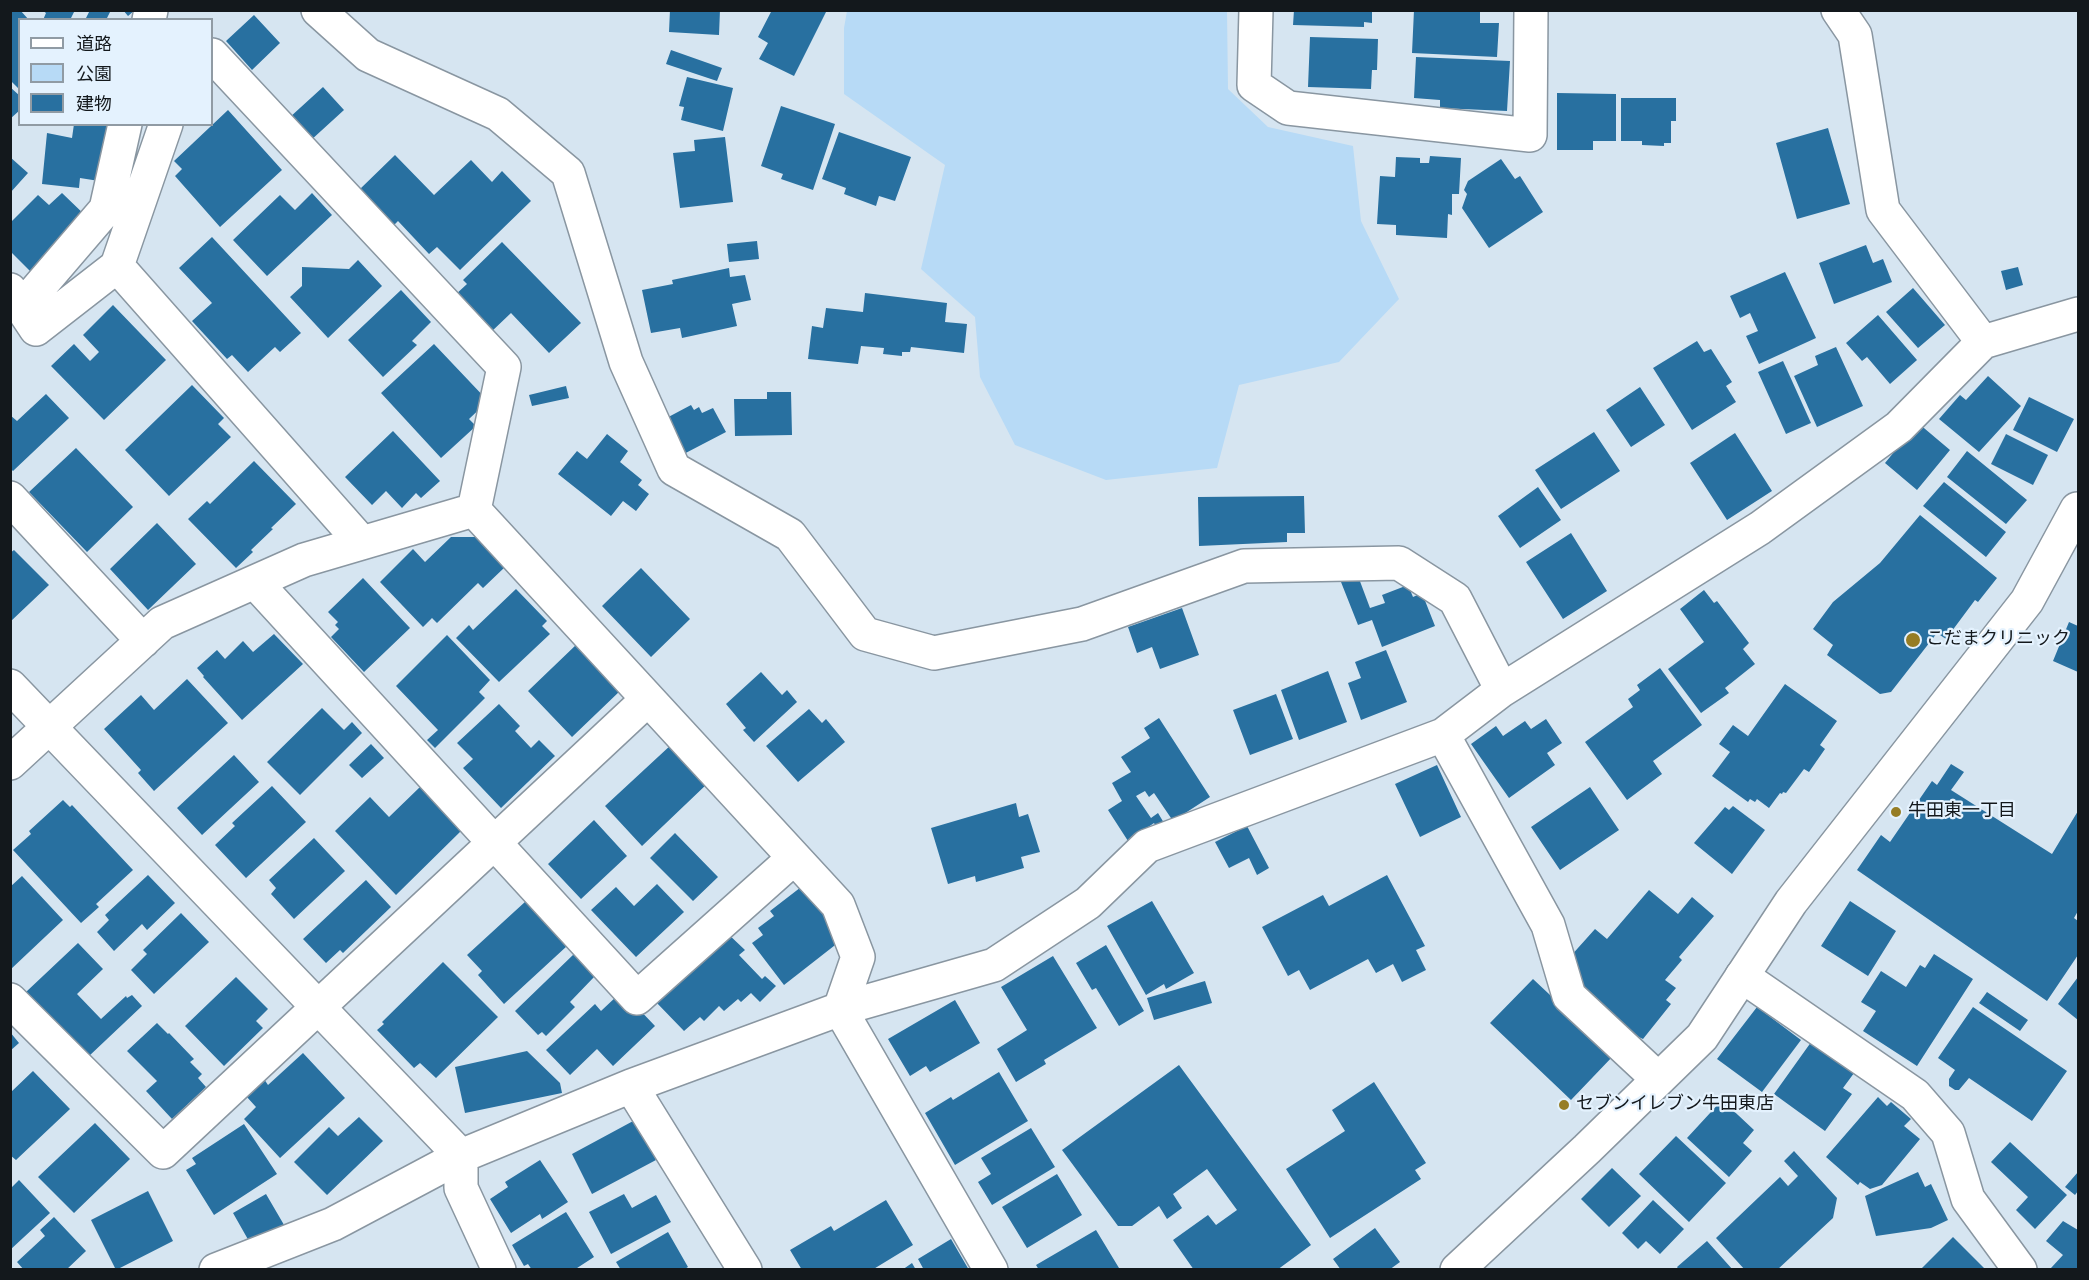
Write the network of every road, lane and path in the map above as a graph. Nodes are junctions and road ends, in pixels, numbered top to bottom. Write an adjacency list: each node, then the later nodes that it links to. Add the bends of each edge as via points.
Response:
1 (318, 10): 19 (street, via 368,56 498,114 568,173 626,362 674,469 790,535 865,633 934,653 1082,624 1244,566 1399,563 1455,599)
2 (1256, 10): 3 (street, via 1254,85 1288,108 1530,135)
3 (1531, 10)
4 (1838, 10): 11 (street, via 1855,35 1883,210)
5 (213, 56): 14 (street, via 504,367)
6 (125, 126): 9 (street, via 106,209)
7 (165, 126): 8 (street)
8 (117, 266): 9 (street, via 36,330); 15 (street)
9 (16, 299)
10 (2079, 314): 11 (street)
11 (1983, 342): 19 (street, via 1899,427 1760,528)
12 (10, 498): 17 (street)
13 (2078, 508): 26 (street, via 2026,601 1798,893)
14 (474, 510): 15 (street); 20 (street)
15 (362, 543): 16 (street)
16 (255, 582): 17 (street, via 162,623); 24 (street)
17 (142, 641): 21 (street)
18 (10, 686): 21 (street)
19 (1502, 690): 22 (street)
20 (648, 699): 24 (street); 25 (street)
21 (50, 727): 23 (street); 28 (street)
22 (1443, 735): 29 (street, via 1147,846 1088,903 994,965); 30 (street, via 1548,925 1569,996)
23 (10, 763)
24 (494, 843): 25 (street, via 637,998); 28 (street)
25 (795, 858): 29 (street, via 838,905 858,957)
26 (1742, 976): 30 (street, via 1702,1037); 38 (street, via 1915,1095 1948,1134 1968,1199)
27 (10, 1000): 28 (street, via 163,1152)
28 (318, 1007): 32 (street)
29 (840, 1009): 31 (street); 36 (street)
30 (1658, 1079): 37 (street)
31 (631, 1086): 32 (street); 35 (street)
32 (461, 1156): 33 (street, via 333,1224); 34 (street, via 461,1188)
33 (216, 1269)
34 (499, 1269)
35 (745, 1269)
36 (991, 1269)
37 (1457, 1269)
38 (2020, 1269)

